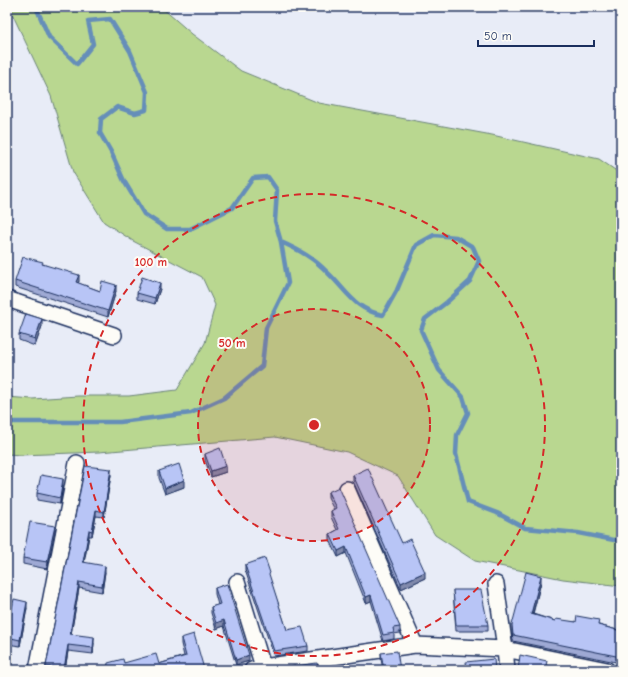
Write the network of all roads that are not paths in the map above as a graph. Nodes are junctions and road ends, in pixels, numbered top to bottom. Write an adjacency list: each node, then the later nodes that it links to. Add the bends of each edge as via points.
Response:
1 (7, 299): 2 (street)
2 (114, 335)
3 (77, 463): 10 (street)
4 (347, 489): 7 (street)
5 (237, 582): 9 (street)
6 (496, 584): 8 (street)
7 (415, 645): 8 (street); 9 (street)
8 (505, 649): 11 (street); 12 (street)
9 (260, 669)
10 (37, 670)
11 (507, 670)
12 (607, 670)

